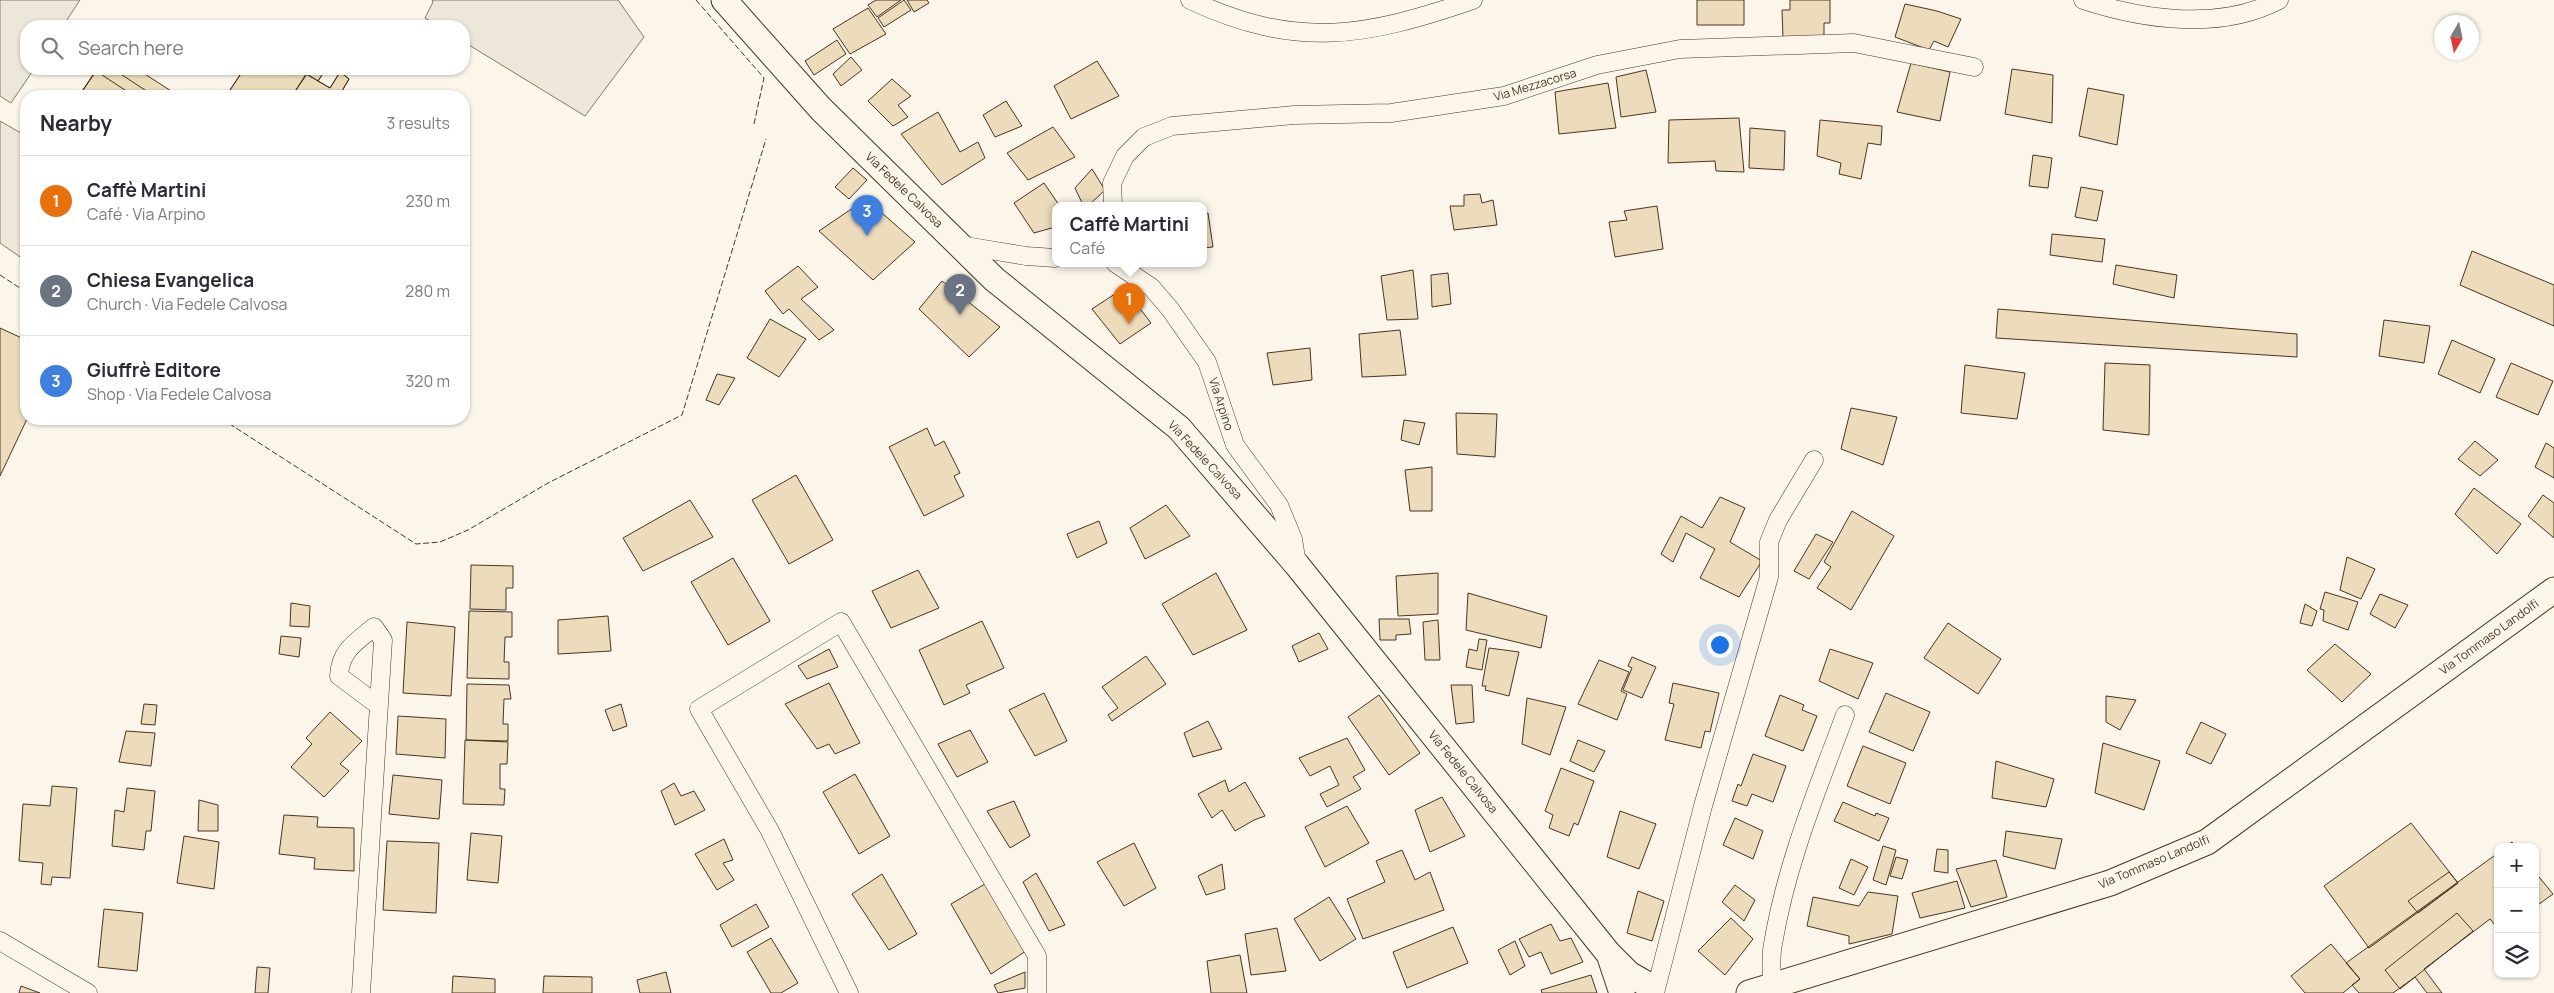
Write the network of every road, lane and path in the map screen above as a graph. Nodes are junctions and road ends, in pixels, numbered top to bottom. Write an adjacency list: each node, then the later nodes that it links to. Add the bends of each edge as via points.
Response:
1 (724, 0): 8 (street, Via Fedele Calvosa, via 821,109)
2 (1190, 0): 3 (street, via 1226,17 1267,28 1320,34 1366,31 1424,17)
3 (1473, 0)
4 (2083, 0): 5 (street, via 2161,18 2223,19)
5 (2279, 0)
6 (1974, 67): 7 (street, Via Mezzacorsa, via 1854,43 1680,49 1597,65 1504,96 1391,113 1294,115 1172,126 1144,137 1125,156 1112,183)
7 (1113, 202)
8 (960, 245): 9 (street); 12 (street, Via Fedele Calvosa, via 994,279 1179,428)
9 (1052, 258)
10 (1121, 267): 12 (street, Via Arpino, via 1151,287 1176,316 1207,362 1235,445 1278,504 1293,539)
11 (1814, 460): 18 (street, via 1778,520 1769,542 1769,577)
12 (1297, 565): 17 (street, Via Fedele Calvosa)
13 (2554, 590): 19 (street, Via Tommaso Landolfi, via 2207,842 2110,883)
14 (379, 706): 21 (street)
15 (1845, 715): 19 (street, via 1789,871)
16 (0, 941): 20 (street)
17 (1608, 953): 18 (street, Via Fedele Calvosa); 24 (street, Via Fedele Calvosa)
18 (1649, 990)
19 (1760, 990)
20 (88, 993)
21 (361, 993)
22 (849, 993): 23 (street, via 770,831 699,709 841,622 1037,956)
23 (1037, 993)
24 (1622, 993)

